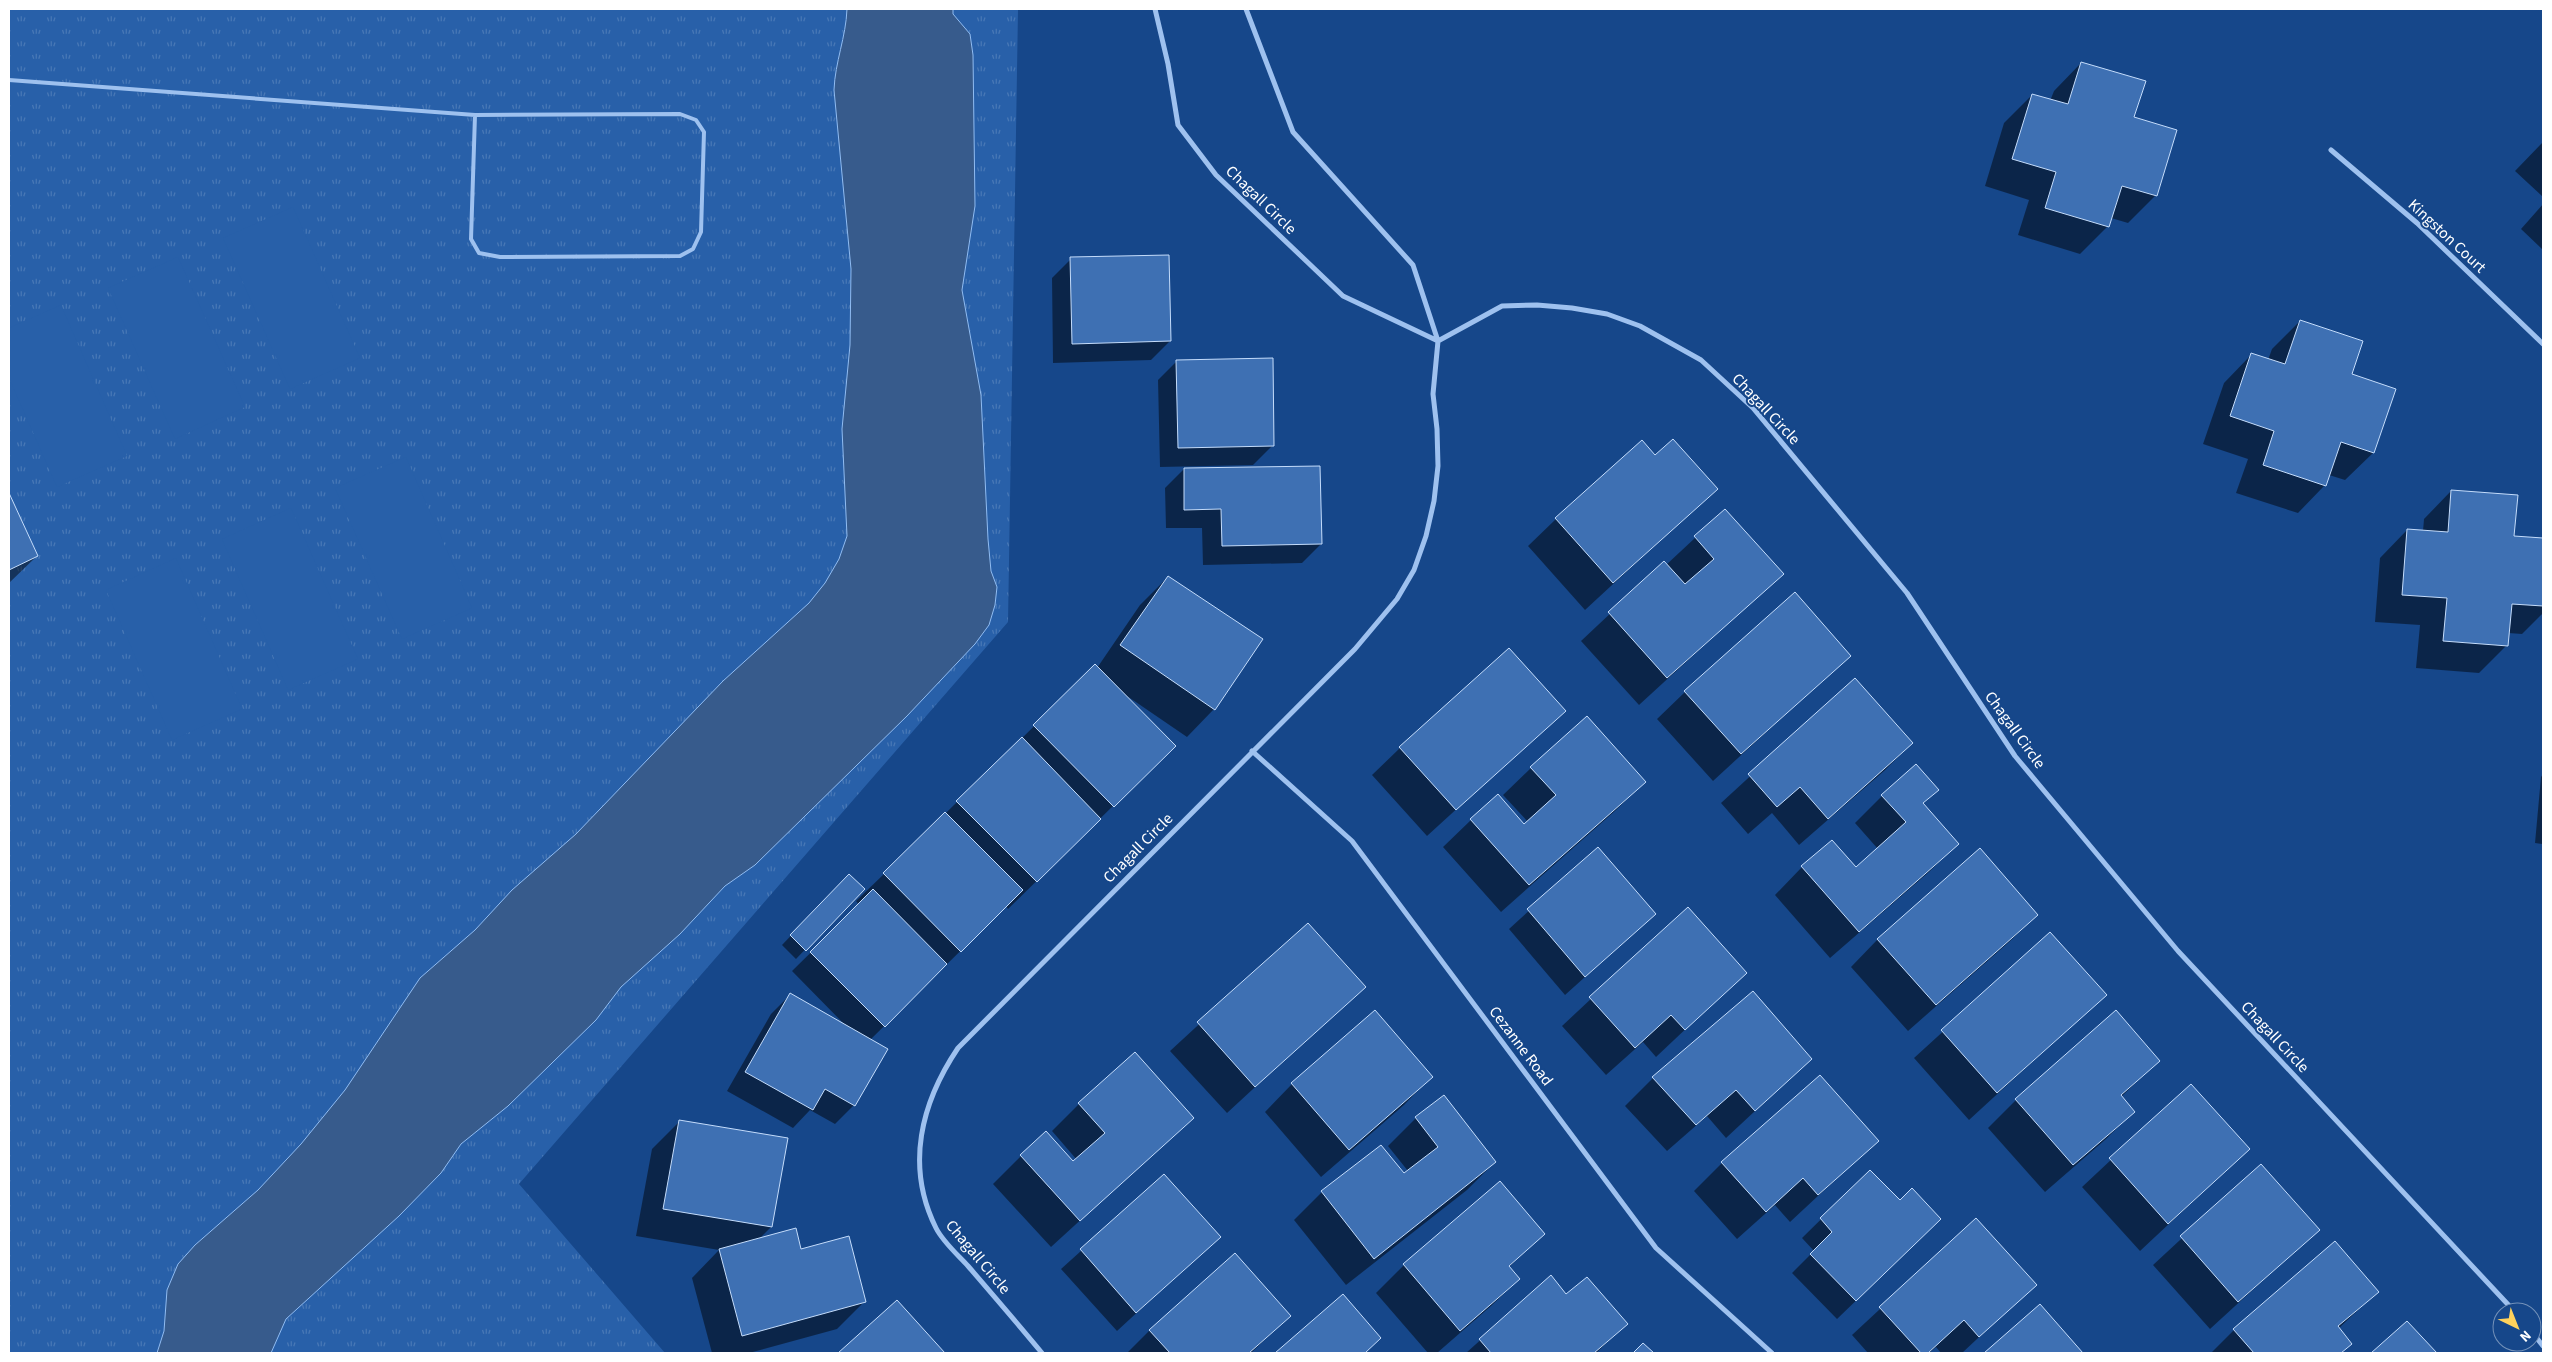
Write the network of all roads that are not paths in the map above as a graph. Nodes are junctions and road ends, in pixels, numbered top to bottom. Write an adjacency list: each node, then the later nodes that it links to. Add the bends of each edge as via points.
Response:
1 (1155, 9): 6 (street, Chagall Circle, via 1178,126 1216,175 1343,296)
2 (1246, 9): 6 (street, Chagall Circle, via 1293,132 1413,265)
3 (9, 80): 4 (lane)
4 (475, 115): 4 (lane, via 471,239 479,253 500,257 680,256 693,249 701,232 704,132 696,120 680,114)
5 (2331, 150): 7 (street, Kingston Court, via 2417,223)
6 (1438, 341): 8 (street, Chagall Circle, via 1433,394 1438,466 1426,536 1414,570 1397,599 1355,648); 9 (street, Chagall Circle, via 1502,306 1537,304 1624,320 1672,341 1701,360 1753,408 1907,593 2015,756 2178,951)
7 (2543, 344)
8 (1252, 751): 10 (street, Chagall Circle, via 958,1048 927,1105 921,1136 920,1168 925,1200 937,1230); 11 (street, Cezanne Road, via 1352,841 1656,1248)
9 (2506, 1302)
10 (1042, 1353)
11 (1772, 1353)

